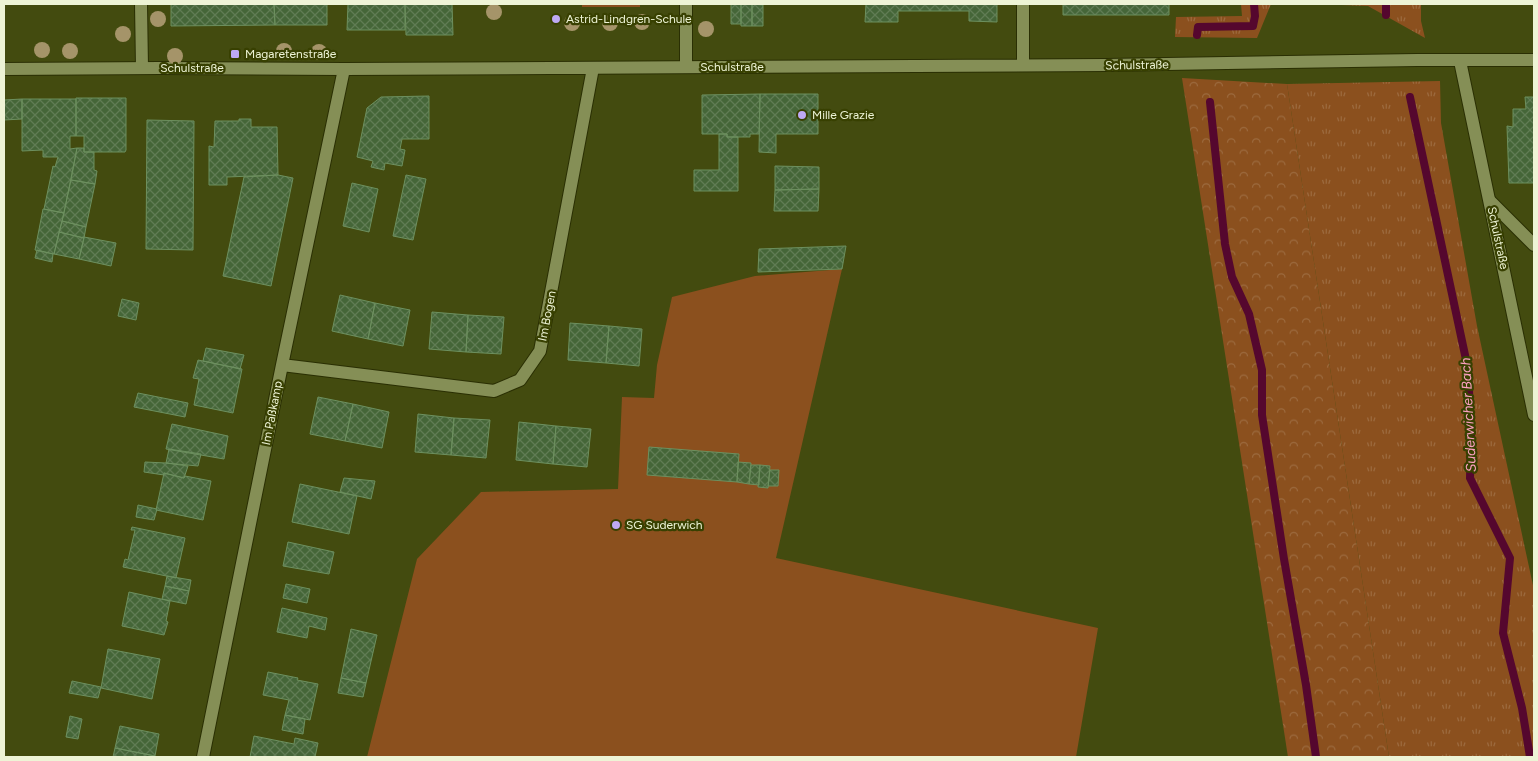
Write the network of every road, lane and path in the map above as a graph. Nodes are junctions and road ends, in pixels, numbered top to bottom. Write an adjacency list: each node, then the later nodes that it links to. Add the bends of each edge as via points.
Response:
1 (141, 4): 8 (street)
2 (686, 4): 7 (street)
3 (1023, 4): 6 (street)
4 (1534, 60): 5 (street, Schulstraße)
5 (1460, 61): 6 (street, Schulstraße); 12 (street, Schulstraße)
6 (1024, 65): 7 (street, Schulstraße)
7 (686, 67): 9 (street, Schulstraße)
8 (142, 68): 10 (street, Schulstraße); 11 (street, Schulstraße)
9 (593, 68): 11 (street, Schulstraße); 14 (street, Im Bogen, via 540,351 520,380 494,391)
10 (4, 69)
11 (344, 69): 14 (street, Im Paßkamp)
12 (1490, 200): 13 (street); 15 (street, Schulstraße)
13 (1534, 245)
14 (282, 365): 16 (street, Im Paßkamp)
15 (1534, 415)
16 (203, 757)

